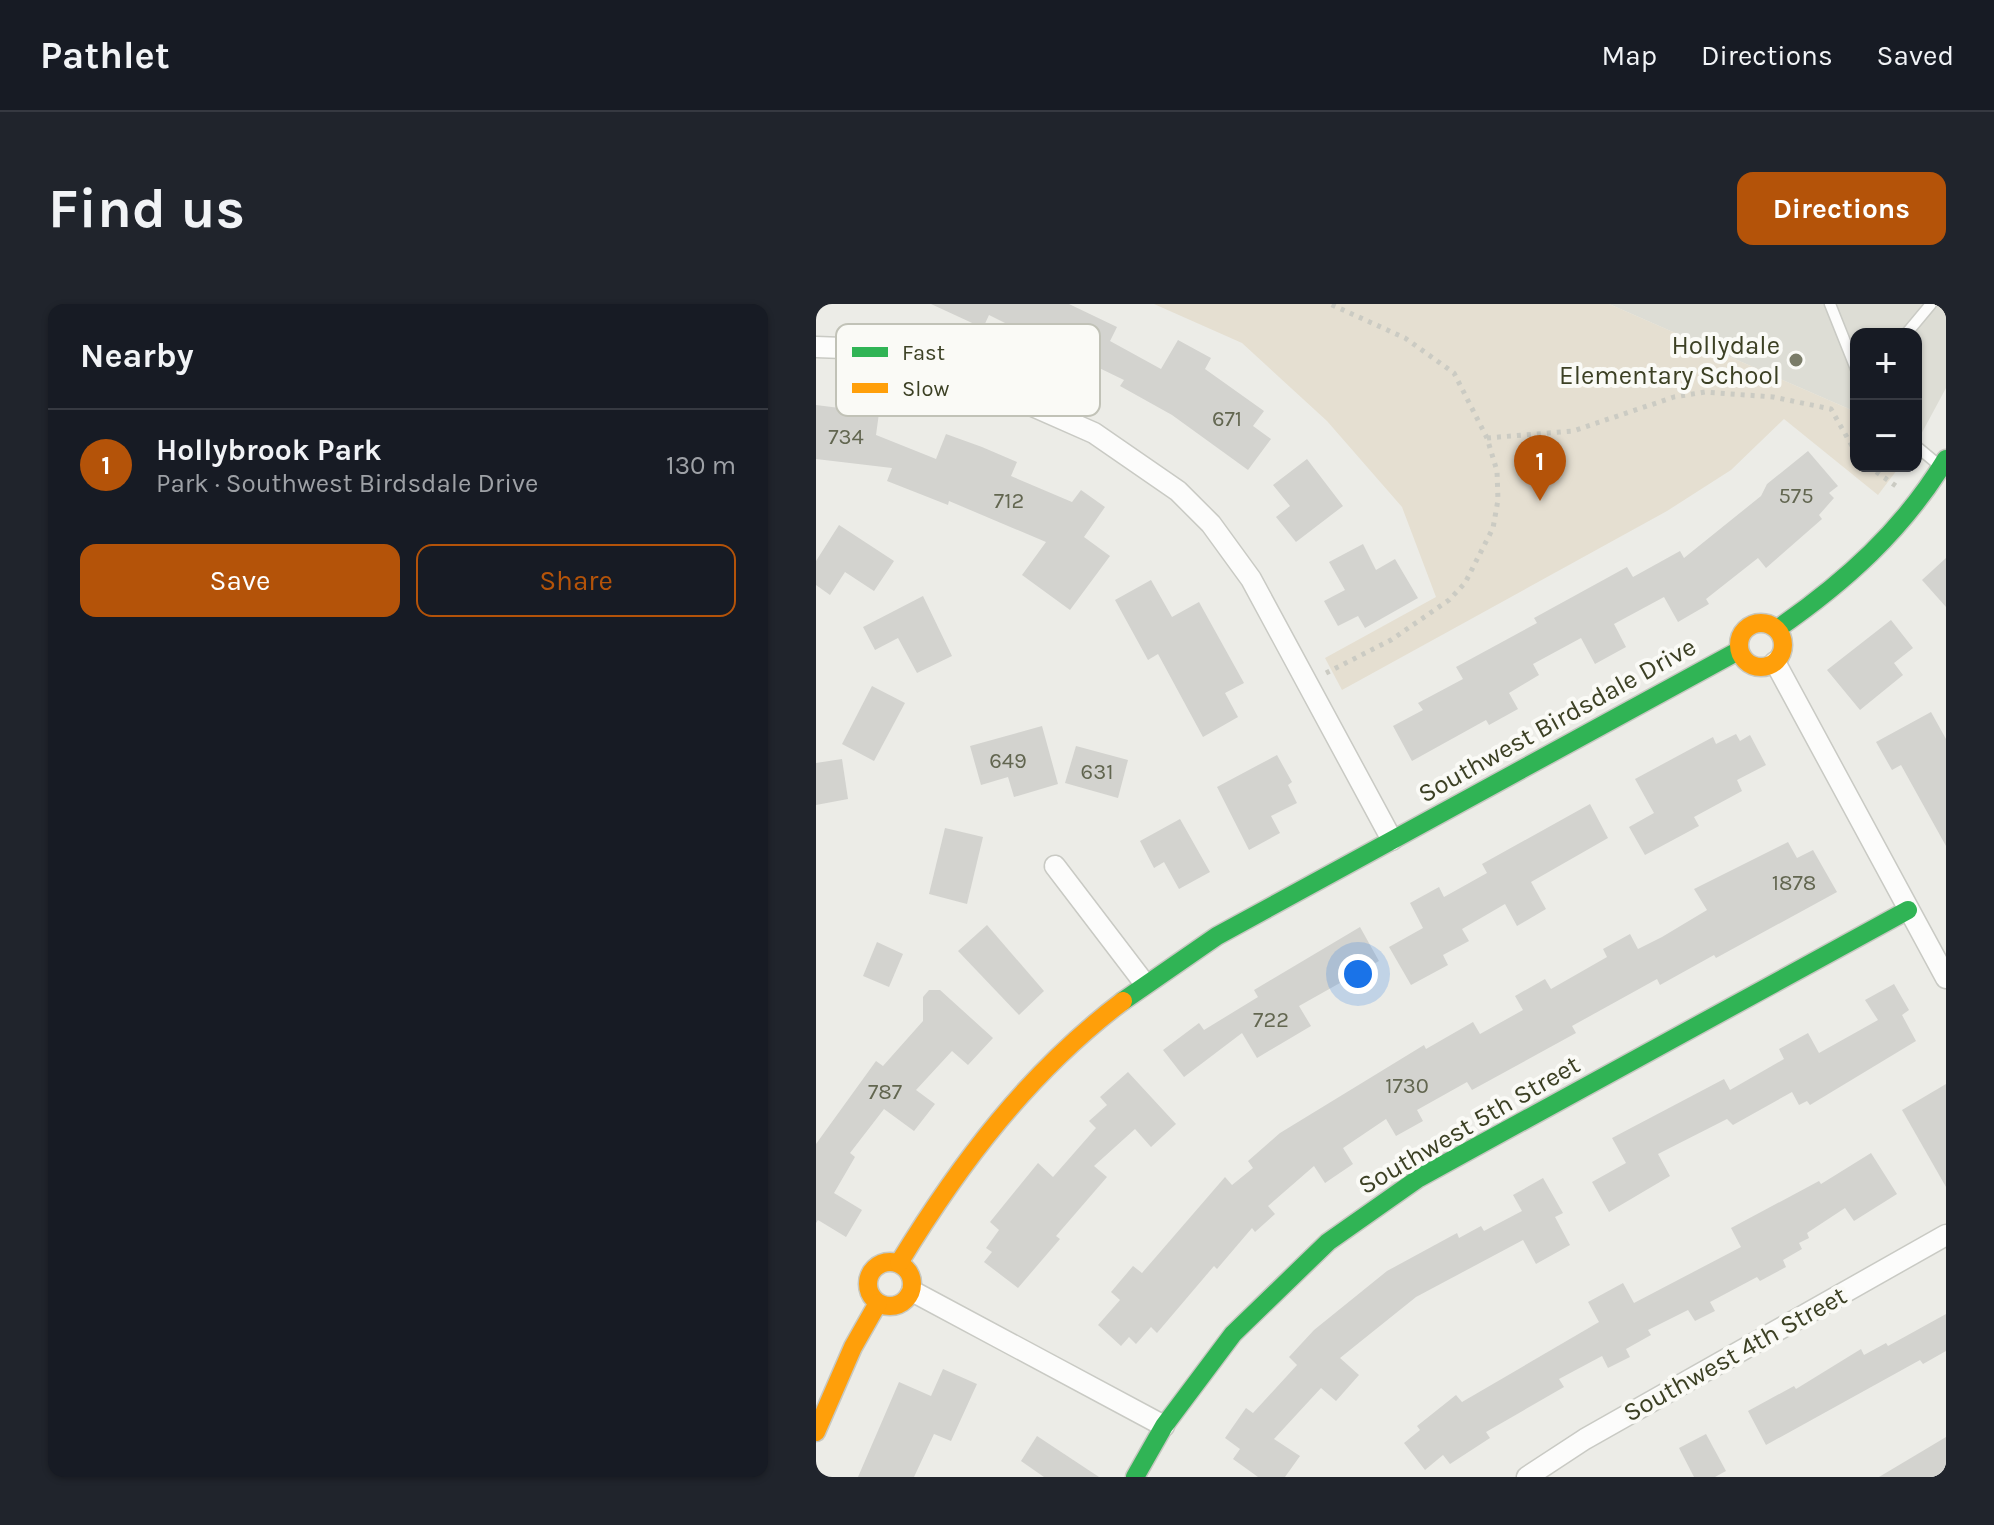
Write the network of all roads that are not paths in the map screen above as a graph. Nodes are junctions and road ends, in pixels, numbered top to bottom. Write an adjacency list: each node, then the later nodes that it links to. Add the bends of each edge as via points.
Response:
1 (1830, 304): 6 (lane)
2 (1931, 304): 3 (lane)
3 (1911, 328)
4 (816, 347): 5 (street)
5 (836, 348)
6 (1850, 354)
7 (1055, 416): 13 (street, via 1126,452 1178,491 1231,549)
8 (1922, 450): 9 (lane)
9 (1944, 466): 10 (street, Southwest Birdsdale Drive, via 1885,542 1848,577)
10 (1777, 629): 11 (street, Southwest Birdsdale Drive, via 1752,624 1742,633); 12 (street, via 1783,648)
11 (1738, 651): 12 (street, Southwest Birdsdale Drive, via 1756,667); 13 (street, Southwest Birdsdale Drive)
12 (1775, 662): 15 (street)
13 (1392, 840): 17 (street, Southwest Birdsdale Drive, via 1217,936)
14 (1055, 866): 17 (street)
15 (1908, 910): 16 (street); 22 (street, Southwest 5th Street, via 1419,1178 1376,1207 1277,1288 1204,1369)
16 (1946, 978)
17 (1145, 984): 19 (street, Southwest Birdsdale Drive, via 1071,1043 999,1114 934,1202)
18 (1946, 1235): 25 (street, Southwest 4th Street)
19 (899, 1263): 20 (street, via 911,1276); 21 (street, Southwest Birdsdale Drive, via 882,1263 871,1272 868,1290)
20 (912, 1291): 21 (street, via 896,1306); 22 (street)
21 (878, 1303): 23 (street)
22 (1164, 1426): 24 (street, Southwest 5th Street)
23 (816, 1432)
24 (1135, 1477)
25 (1527, 1477)

